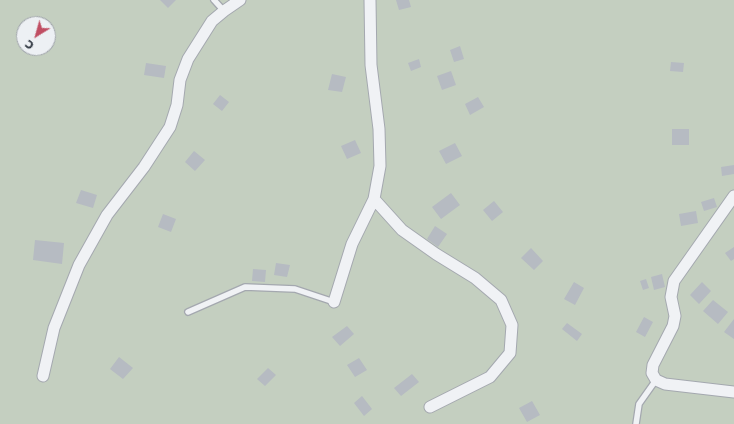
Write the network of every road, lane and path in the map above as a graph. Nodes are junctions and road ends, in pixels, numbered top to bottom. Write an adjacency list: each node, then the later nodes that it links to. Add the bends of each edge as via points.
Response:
1 (214, 0): 4 (lane)
2 (240, 0): 4 (street)
3 (370, 0): 6 (street, via 371,65 380,151)
4 (224, 10): 9 (street, via 212,21 188,59 180,80 177,105 170,127 144,167 107,215 78,265 54,328)
5 (734, 196): 10 (street, via 674,282 671,297 675,316 673,326 653,365 652,373)
6 (374, 199): 7 (street, via 352,244); 12 (street, via 402,230 476,278 501,300 512,325 510,353 490,377)
7 (334, 302): 8 (lane, via 295,289 245,288)
8 (188, 312)
9 (43, 376)
10 (656, 380): 11 (street, via 665,384); 13 (lane, via 640,404)
11 (734, 392)
12 (430, 407)
13 (636, 424)

